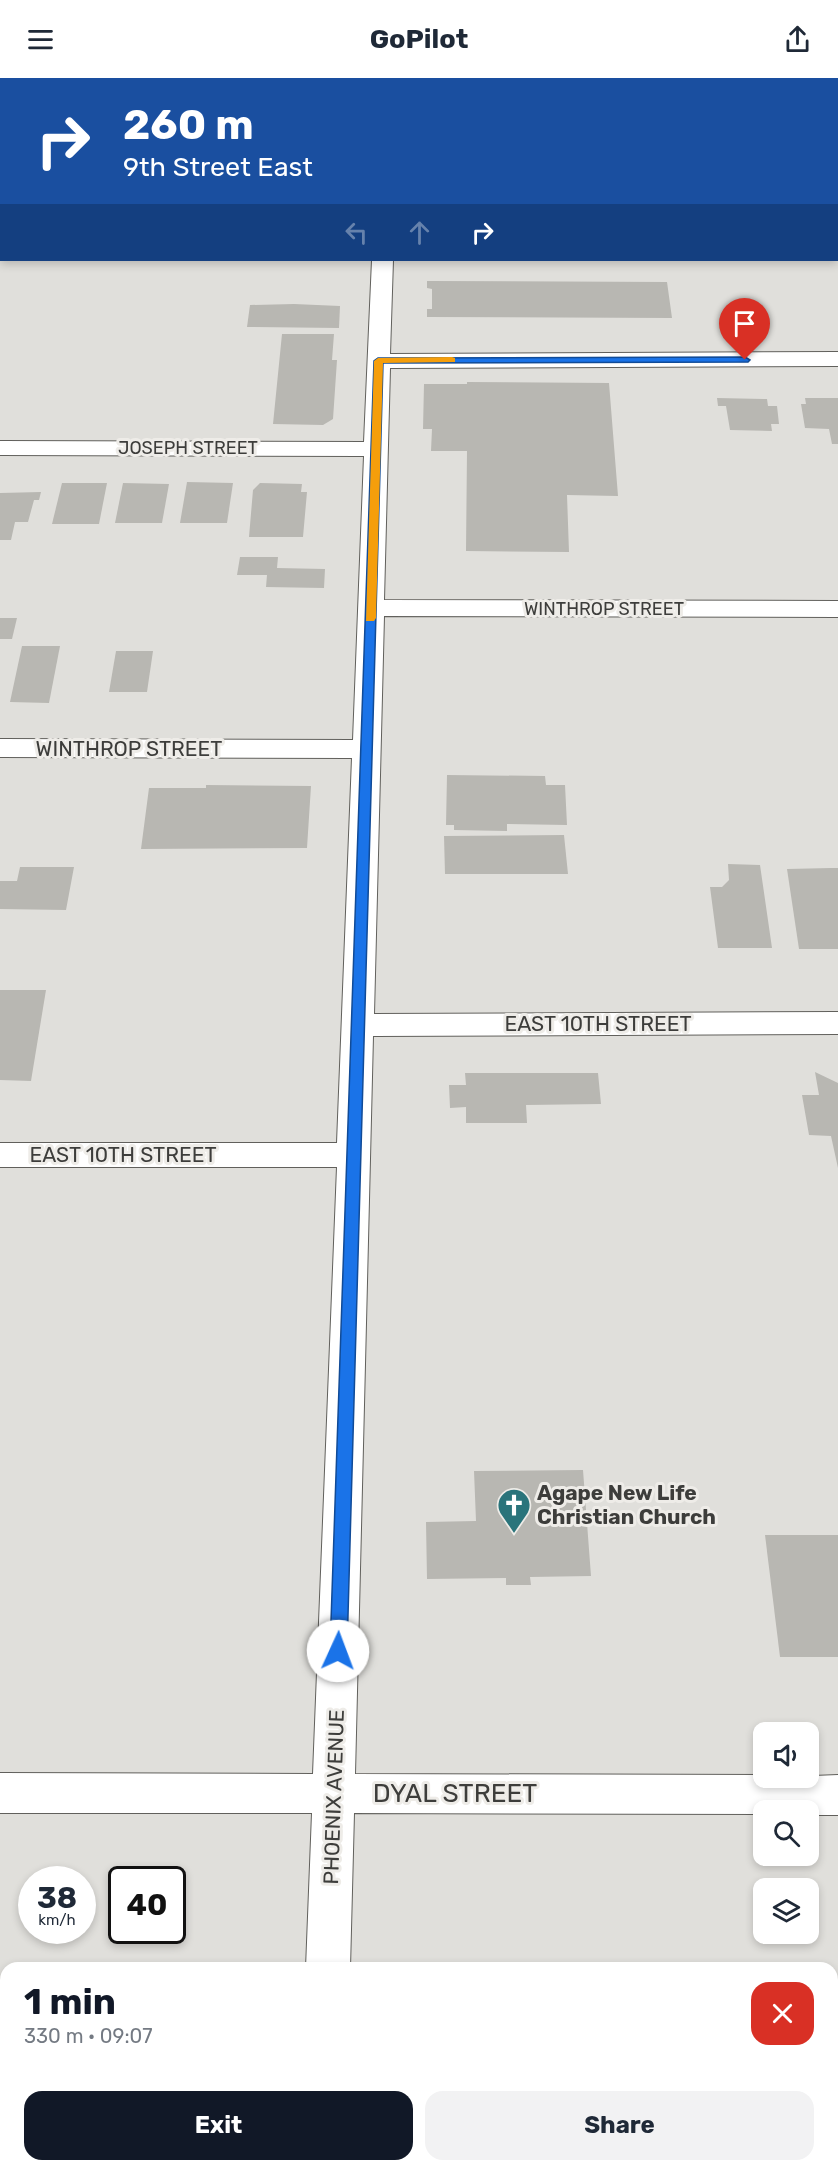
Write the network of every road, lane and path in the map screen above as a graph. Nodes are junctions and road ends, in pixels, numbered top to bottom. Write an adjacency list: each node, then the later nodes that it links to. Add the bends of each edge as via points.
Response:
1 (382, 261): 3 (street, PHOENIX AVENUE)
2 (838, 359): 3 (street)
3 (378, 361): 5 (street, PHOENIX AVENUE)
4 (0, 448): 5 (street, JOSEPH STREET)
5 (376, 449): 6 (street, PHOENIX AVENUE)
6 (370, 609): 7 (street, WINTHROP STREET); 9 (street, PHOENIX AVENUE)
7 (838, 609)
8 (0, 748): 9 (street, WINTHROP STREET)
9 (366, 749): 11 (street, PHOENIX AVENUE)
10 (838, 1023): 11 (street, EAST 10TH STREET)
11 (357, 1025): 13 (street, PHOENIX AVENUE)
12 (0, 1155): 13 (street, EAST 10TH STREET)
13 (354, 1155): 15 (street, PHOENIX AVENUE)
14 (0, 1793): 15 (street, DYAL STREET)
15 (334, 1793): 16 (street, DYAL STREET); 17 (street, PHOENIX AVENUE)
16 (838, 1795)
17 (328, 1962)

